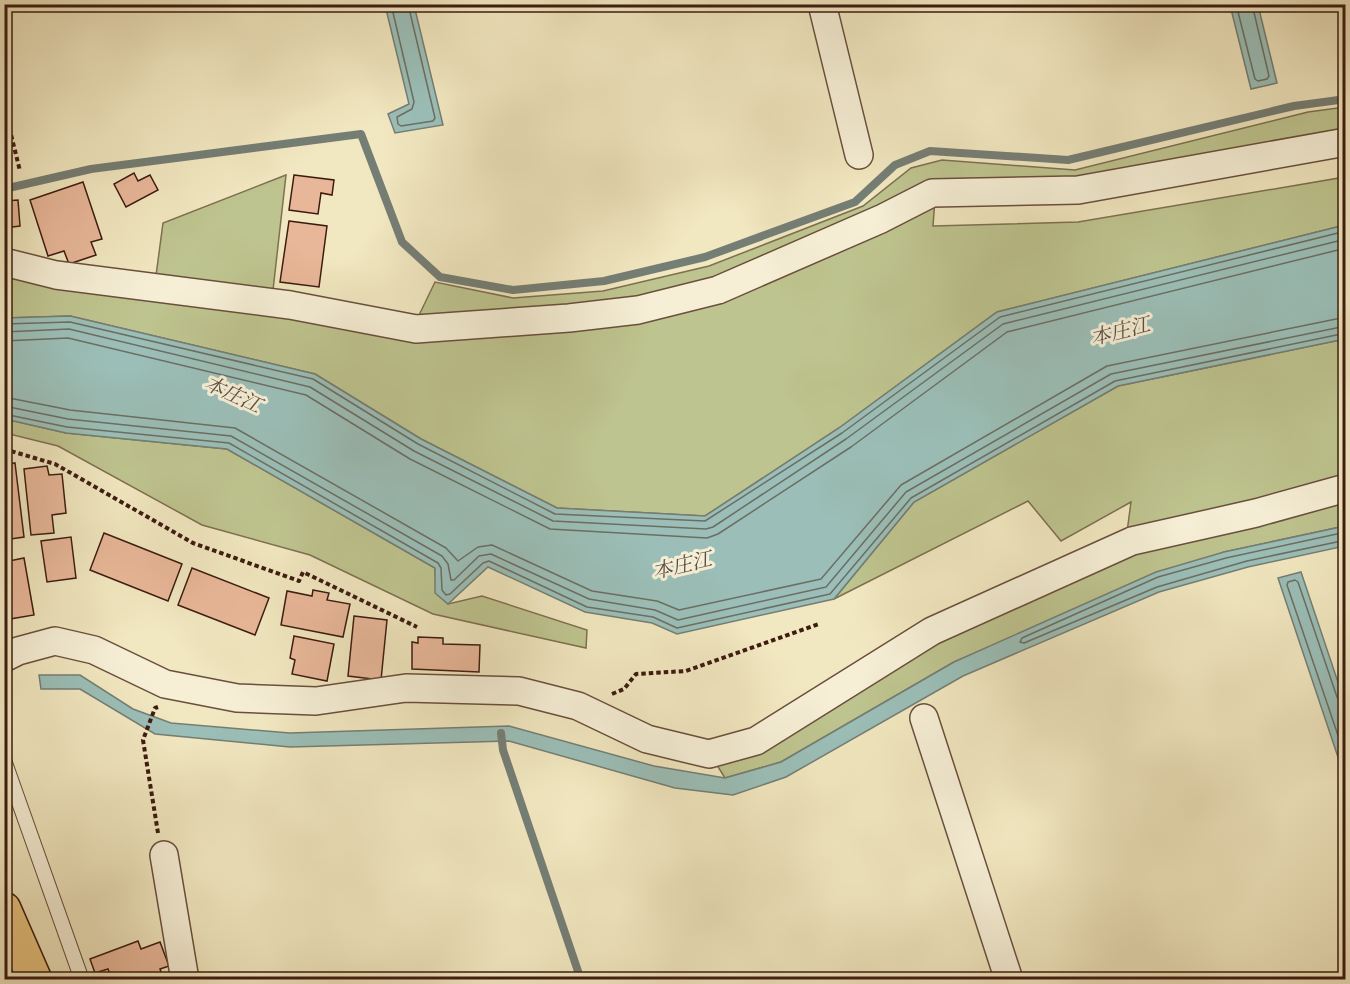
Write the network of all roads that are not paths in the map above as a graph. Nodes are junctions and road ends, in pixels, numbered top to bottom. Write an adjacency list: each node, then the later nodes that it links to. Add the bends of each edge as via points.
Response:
1 (822, 4): 3 (street)
2 (1346, 142): 4 (street, via 1078,190 932,193 718,290 638,310 569,318 416,329 290,305 56,275)
3 (859, 155)
4 (4, 262)
5 (1346, 488): 6 (street, via 1132,541 932,631 756,741 709,754 647,739 578,706 519,691 406,688 316,700 237,698 165,684 94,650 56,641)
6 (4, 658)
7 (924, 718): 14 (street)
8 (4, 760): 12 (lane)
9 (164, 855): 13 (street)
10 (4, 909): 11 (highway)
11 (35, 980)
12 (82, 980)
13 (185, 980)
14 (1010, 980)

